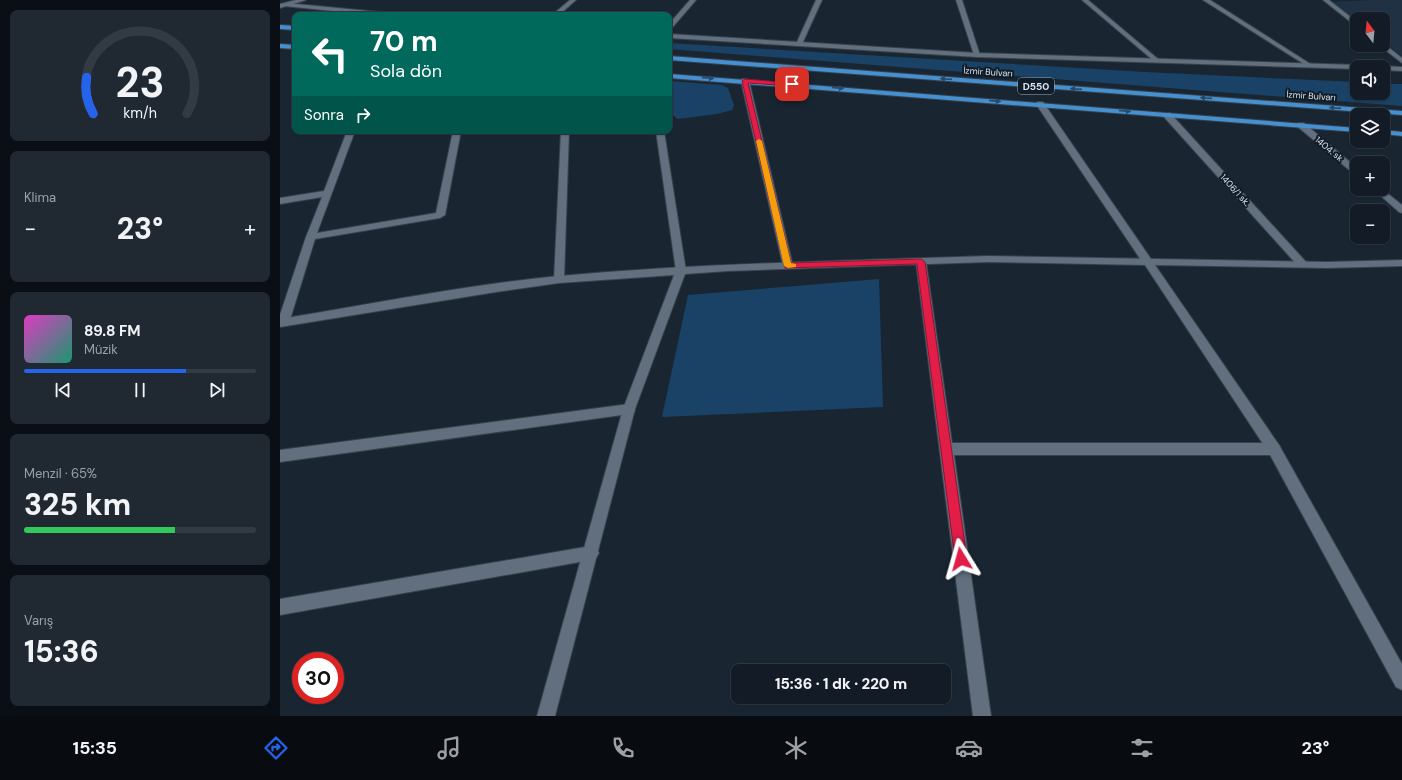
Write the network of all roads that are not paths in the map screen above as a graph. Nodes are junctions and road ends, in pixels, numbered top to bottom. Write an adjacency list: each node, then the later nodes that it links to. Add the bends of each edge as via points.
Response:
1 (303, 0): 9 (street)
2 (573, 0): 11 (street)
3 (693, 0): 13 (street)
4 (819, 0): 17 (street)
5 (959, 0): 21 (street)
6 (1085, 0): 23 (street)
7 (1206, 0): 25 (street)
8 (1326, 0): 12 (street)
9 (283, 5): 10 (street)
10 (358, 12)
11 (559, 12)
12 (1350, 19)
13 (672, 24)
14 (280, 27): 15 (highway)
15 (292, 28)
16 (672, 36): 17 (street)
17 (798, 44): 21 (street)
18 (280, 46): 19 (highway)
19 (292, 47)
20 (1390, 52): 24 (street)
21 (977, 54): 23 (street)
22 (672, 58): 32 (highway, İzmir Bulvarı / D550, one-way to 22)
23 (1156, 60): 25 (street)
24 (1402, 62)
25 (1309, 65): 26 (street)
26 (1350, 67)
27 (1390, 68): 28 (street)
28 (1402, 69)
29 (672, 76): 30 (highway, D550, one-way to 30)
30 (745, 81): 31 (highway, D550, one-way to 31); 52 (street)
31 (1040, 104): 33 (highway, D550, one-way to 33); 48 (street)
32 (1402, 113)
33 (1167, 115): 34 (highway, D550); 51 (street, 1406/1 sk.)
34 (1301, 125): 35 (highway, D550); 42 (street, 1404. sk)
35 (1350, 129)
36 (1390, 133): 41 (highway)
37 (350, 134): 43 (street)
38 (457, 134): 47 (street, via 440,215)
39 (565, 134): 54 (street)
40 (660, 134): 53 (street)
41 (1402, 134)
42 (1350, 166)
43 (327, 193): 45 (street); 47 (street)
44 (1385, 196): 46 (street)
45 (280, 201)
46 (1402, 210)
47 (310, 237): 55 (street)
48 (1147, 261): 49 (street, via 988,259); 51 (street); 57 (street)
49 (921, 262): 52 (street); 58 (street)
50 (1402, 263): 51 (street)
51 (1303, 264)
52 (788, 266): 53 (street)
53 (681, 271): 54 (street); 56 (street)
54 (559, 280): 55 (street)
55 (282, 323)
56 (629, 409): 59 (street); 60 (street)
57 (1274, 449): 58 (street); 62 (street)
58 (946, 450): 64 (street)
59 (280, 456)
60 (591, 552): 61 (street); 63 (street)
61 (280, 607)
62 (1402, 681)
63 (546, 716)
64 (982, 716)

